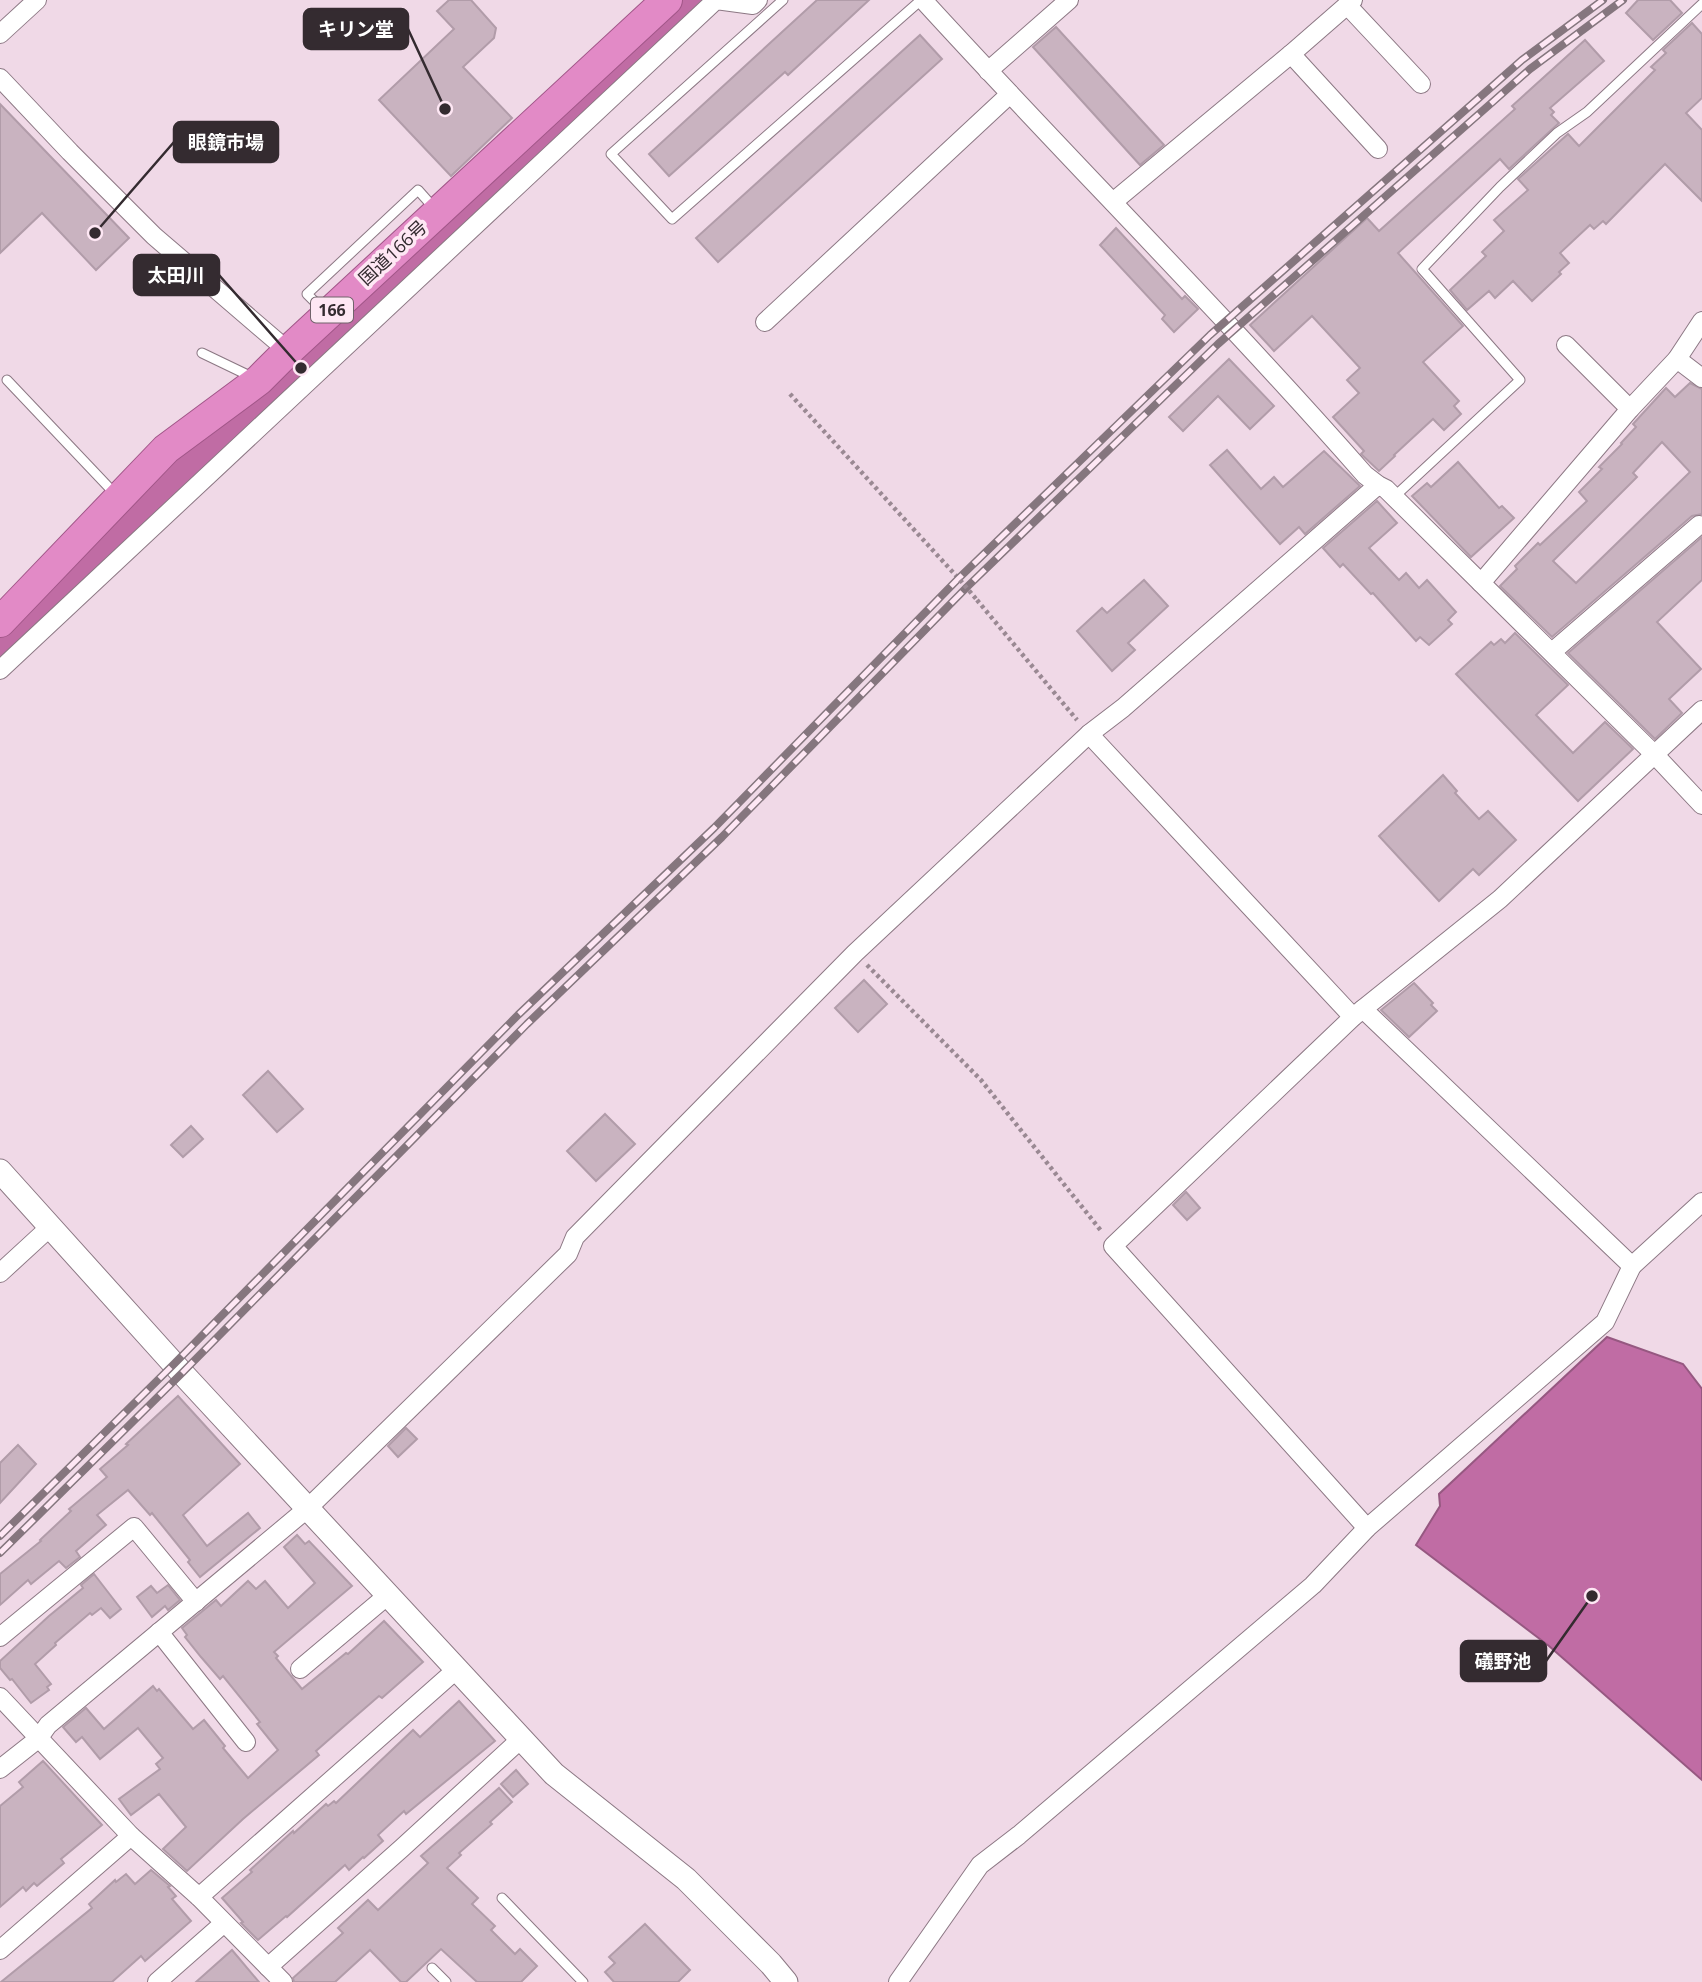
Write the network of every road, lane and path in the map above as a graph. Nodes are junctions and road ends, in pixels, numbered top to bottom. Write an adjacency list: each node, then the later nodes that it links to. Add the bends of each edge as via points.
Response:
1 (37, 0): 9 (street)
2 (667, 0): 17 (highway, 国道166号 / 166)
3 (758, 0): 37 (street, via 753,5 716,0)
4 (783, 0): 5 (lane, via 611,154 671,219)
5 (922, 0): 11 (street)
6 (1350, 2): 10 (street); 13 (street)
7 (1060, 3): 11 (street)
8 (1702, 4): 32 (lane, via 1587,112 1557,133 1422,269 1520,380)
9 (0, 34)
10 (1291, 54): 15 (street); 16 (street)
11 (988, 71): 14 (street)
12 (0, 78): 22 (street, via 154,236)
13 (1421, 84)
14 (1010, 94): 16 (street); 20 (street)
15 (1378, 149)
16 (1114, 202): 30 (street)
17 (437, 212): 18 (highway, 国道166号 / 166); 18 (lane, via 418,190 307,294)
18 (327, 314): 22 (highway, 国道166号 / 166)
19 (1702, 321): 24 (street)
20 (765, 323)
21 (1566, 345): 29 (street)
22 (288, 351): 27 (highway, 国道166号 / 166)
23 (202, 353): 27 (lane)
24 (1677, 359): 25 (street); 29 (street)
25 (1702, 378)
26 (7, 380): 31 (lane)
27 (259, 380): 31 (highway, 国道166号 / 166, via 166,449)
28 (790, 394): 39 (path, bridge, via 960,580)
29 (1630, 409): 34 (street)
30 (1378, 485): 32 (street); 39 (street)
31 (118, 497): 35 (highway, 国道166号 / 166)
32 (1394, 497): 34 (street)
33 (1699, 525): 36 (street)
34 (1481, 583): 36 (street)
35 (3, 614)
36 (1552, 652): 40 (street)
37 (0, 670)
38 (1702, 710): 40 (street)
39 (1089, 734): 42 (street); 43 (street)
40 (1654, 754): 41 (street); 43 (street, via 1500,899)
41 (1702, 805)
42 (855, 953): 47 (path, via 981,1080); 50 (street, via 575,1237 568,1254)
43 (1358, 1013): 47 (street); 48 (street)
44 (0, 1171): 46 (street)
45 (1702, 1202): 48 (street)
46 (49, 1228): 49 (street); 50 (street)
47 (1113, 1246): 51 (street)
48 (1632, 1266): 51 (street, via 1605,1322)
49 (0, 1273)
50 (308, 1508): 52 (street); 53 (street)
51 (1367, 1528): 75 (street, via 1313,1585 980,1865)
52 (388, 1595): 56 (street); 57 (street)
53 (196, 1602): 54 (street); 55 (street, via 134,1527)
54 (159, 1632): 59 (street, via 47,1725); 61 (street)
55 (0, 1637)
56 (300, 1668)
57 (457, 1669): 60 (street); 64 (street)
58 (0, 1697): 59 (street)
59 (38, 1739): 62 (street); 63 (street)
60 (521, 1739): 68 (street); 74 (street, via 554,1774 686,1879)
61 (246, 1742)
62 (0, 1769)
63 (131, 1836): 64 (street); 67 (street)
64 (200, 1897): 66 (street)
65 (502, 1898): 73 (lane)
66 (224, 1923): 68 (street); 70 (street)
67 (0, 1950)
68 (268, 1967): 71 (street)
69 (432, 1968): 72 (lane)
70 (157, 1982)
71 (283, 1982)
72 (446, 1982)
73 (583, 1982)
74 (786, 1982)
75 (898, 1982)

